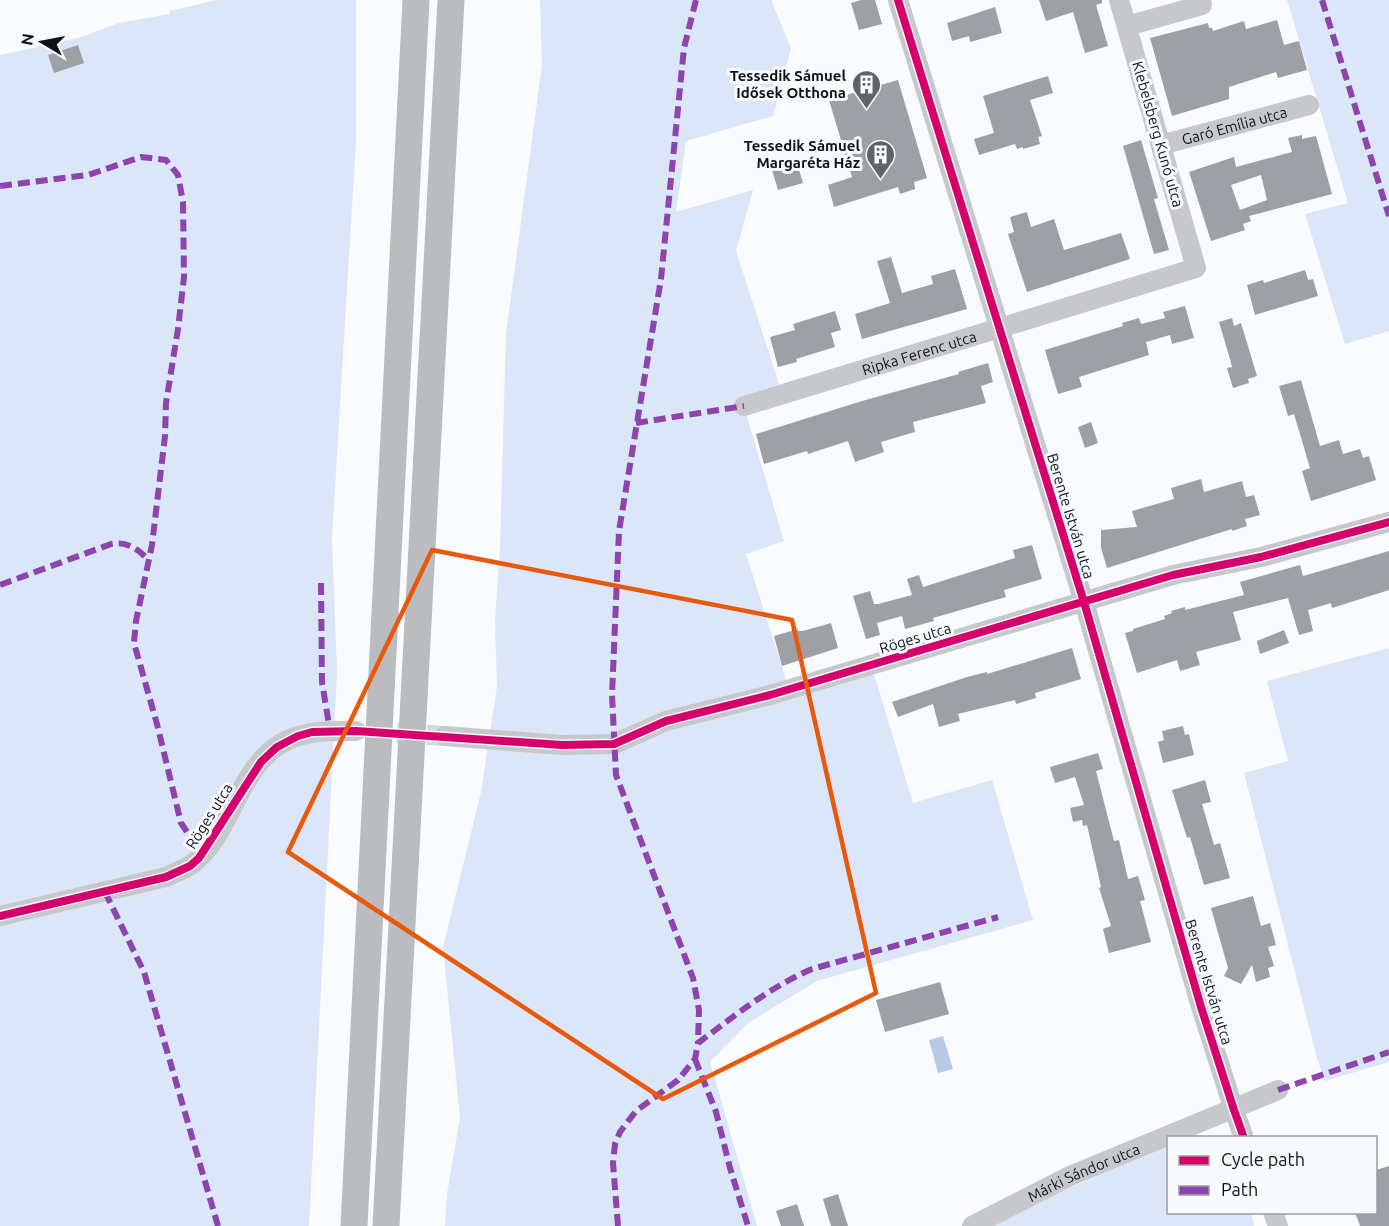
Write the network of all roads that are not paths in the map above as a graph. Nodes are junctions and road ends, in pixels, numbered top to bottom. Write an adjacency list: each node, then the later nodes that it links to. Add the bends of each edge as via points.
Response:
1 (416, 0): 22 (highway)
2 (451, 0): 23 (highway)
3 (898, 0): 10 (street, Berente István utca)
4 (1119, 0): 6 (street, Klebelsberg Kunó utca)
5 (1202, 5): 6 (street)
6 (1127, 26): 8 (street, Klebelsberg Kunó utca)
7 (1309, 105): 8 (street, Garó Emília utca)
8 (1161, 145): 9 (street, Klebelsberg Kunó utca)
9 (1196, 268): 10 (street, Ripka Ferenc utca)
10 (999, 327): 11 (street, Ripka Ferenc utca); 13 (street, Berente István utca)
11 (744, 406)
12 (1389, 522): 13 (street, Röges utca, via 1261,557 1173,575)
13 (1083, 602): 15 (street, Röges utca, via 770,695 666,721 614,744 562,745); 18 (street, Berente István utca)
14 (356, 731): 16 (street, Röges utca, via 312,732 276,747 254,770 207,849 190,866 166,877)
15 (446, 736)
16 (0, 916)
17 (1278, 1090): 18 (street, Márki Sándor utca)
18 (1234, 1110): 19 (street, Márki Sándor utca); 20 (street, Berente István utca)
19 (1169, 1136)
20 (1244, 1136)
21 (1167, 1137): 24 (street, Márki Sándor utca, via 1070,1176)
22 (354, 1226)
23 (386, 1226)
24 (972, 1226)

